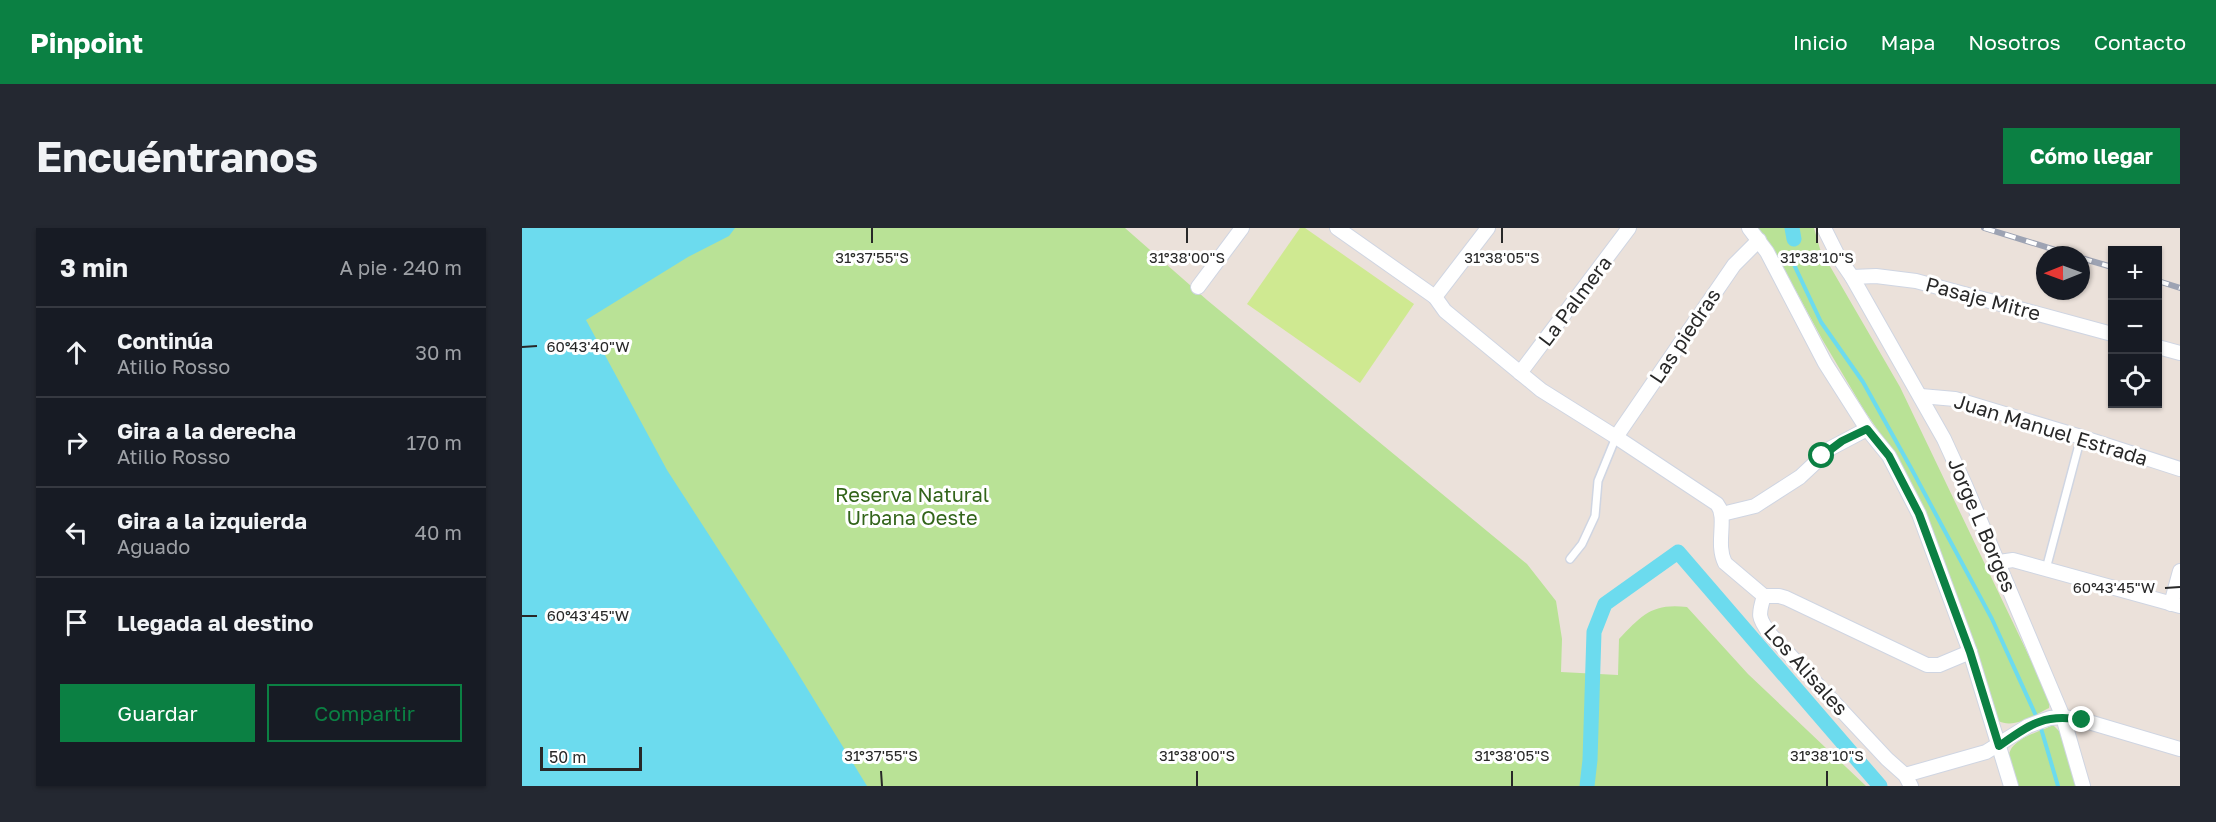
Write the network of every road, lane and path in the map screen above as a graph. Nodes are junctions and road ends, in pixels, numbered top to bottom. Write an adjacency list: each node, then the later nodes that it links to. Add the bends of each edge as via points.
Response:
1 (1242, 228): 9 (street)
2 (1337, 228): 10 (street)
3 (1488, 228): 10 (street)
4 (1629, 228): 14 (street, La Palmera)
5 (1749, 228): 7 (street)
6 (1824, 228): 8 (street, Jorge L Borges)
7 (1760, 240): 16 (street, via 1825,363); 17 (street, Las piedras, via 1734,264)
8 (1852, 277): 11 (street, Pasaje Mitre, via 1916,281); 15 (street, Jorge L Borges)
9 (1198, 287)
10 (1435, 297): 14 (street, via 1445,311)
11 (2108, 333)
12 (2162, 349): 13 (street)
13 (2180, 354)
14 (1520, 374): 17 (street)
15 (1921, 396): 18 (street, Juan Manuel Estrada, via 1955,399); 22 (street, Jorge L Borges)
16 (1867, 429): 20 (street, via 1831,448 1800,477 1755,506); 27 (street, via 1889,456 1910,495)
17 (1616, 436): 20 (street, via 1717,504); 21 (lane, via 1598,481 1595,516)
18 (2081, 437): 19 (street, Juan Manuel Estrada); 23 (lane)
19 (2180, 469)
20 (1722, 514): 25 (street, Los Alisales, via 1719,542 1725,563)
21 (1570, 559)
22 (1999, 562): 23 (street, via 2013,560); 28 (street, Jorge L Borges)
23 (2046, 569): 26 (street)
24 (2180, 571): 26 (street)
25 (1764, 596): 27 (street, via 1786,598 1927,665 1939,665); 31 (street, Los Alisales, via 1759,617 1770,634)
26 (2175, 605)
27 (1970, 652): 29 (street)
28 (2057, 717): 29 (street, via 2034,723); 30 (street, via 2082,720); 33 (street, Jorge L Borges)
29 (1999, 746): 31 (street); 32 (street)
30 (2180, 749)
31 (1908, 780)
32 (2011, 786)
33 (2083, 786)

